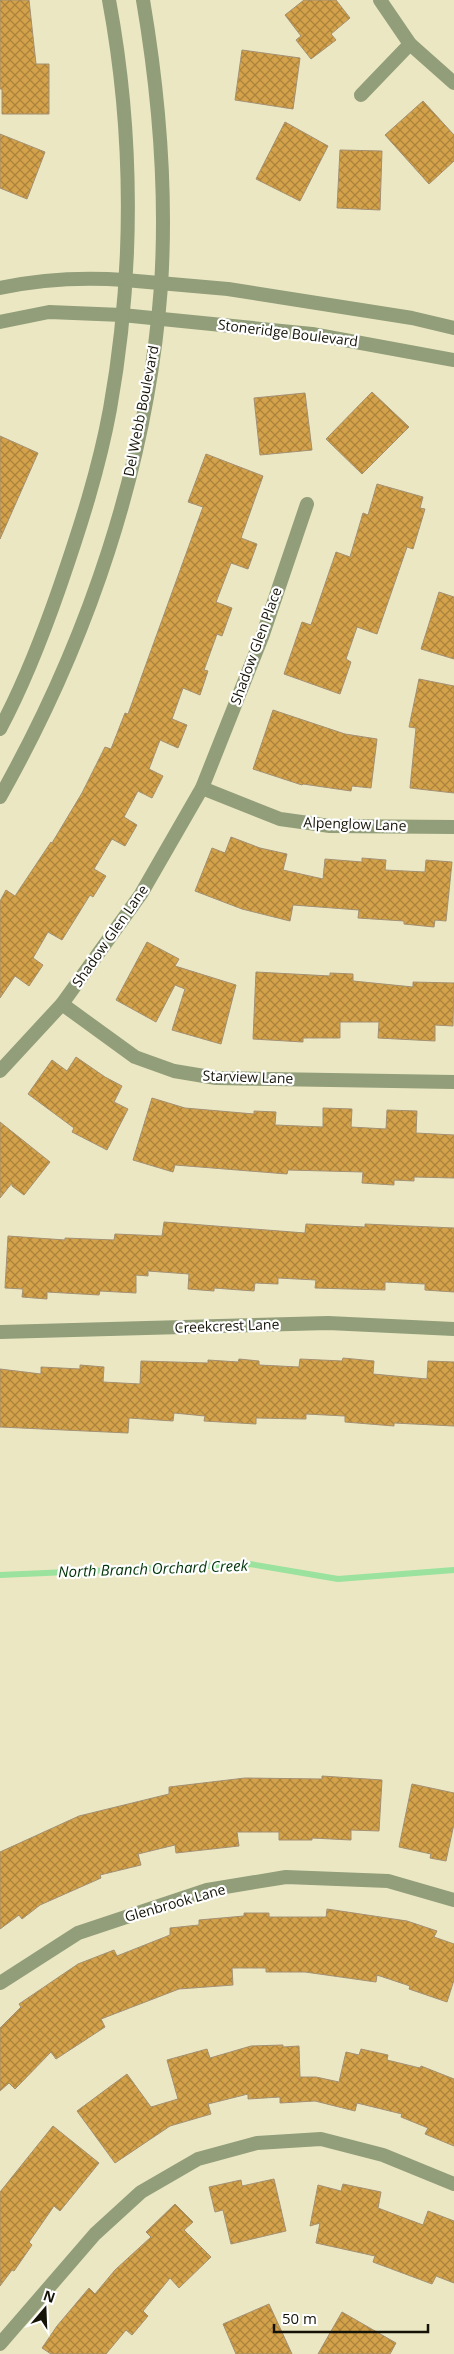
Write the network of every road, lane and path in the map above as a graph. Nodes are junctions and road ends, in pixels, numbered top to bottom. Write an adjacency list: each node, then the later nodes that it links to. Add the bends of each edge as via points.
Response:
1 (109, 0): 7 (street, via 123,90 127,154)
2 (143, 0): 8 (street, Del Webb Boulevard, via 161,154)
3 (380, 0): 4 (street)
4 (410, 44): 5 (street); 6 (street)
5 (454, 83)
6 (361, 95)
7 (124, 280): 8 (street); 9 (street, via 46,279); 10 (street)
8 (161, 284): 11 (street, Del Webb Boulevard); 13 (street, via 228,288 412,318)
9 (0, 288)
10 (122, 315): 11 (street, Stoneridge Boulevard); 12 (street, Stoneridge Boulevard, via 49,312); 16 (street, via 110,408 81,526 43,632)
11 (158, 318): 14 (street, Stoneridge Boulevard, via 312,334); 18 (street, Del Webb Boulevard, via 142,414 113,535 60,678)
12 (0, 322)
13 (454, 328)
14 (454, 360)
15 (308, 504): 17 (street, Shadow Glen Place, via 262,637)
16 (0, 729)
17 (202, 788): 19 (street, Alpenglow Lane, via 280,820 330,826); 20 (street, Shadow Glen Lane, via 141,894)
18 (0, 797)
19 (454, 827)
20 (62, 1004): 21 (street, Shadow Glen Lane); 22 (street, Starview Lane, via 135,1057 174,1071 216,1078)
21 (0, 1071)
22 (454, 1082)
23 (454, 1329): 24 (street, Creekcrest Lane, via 328,1323)
24 (0, 1332)
25 (454, 1900): 26 (street, Glenbrook Lane, via 388,1881 286,1877 207,1890 78,1933)
26 (0, 1983)
27 (454, 2184): 28 (street, via 383,2155 321,2139 257,2143 198,2159 141,2192 95,2234)
28 (0, 2344)

